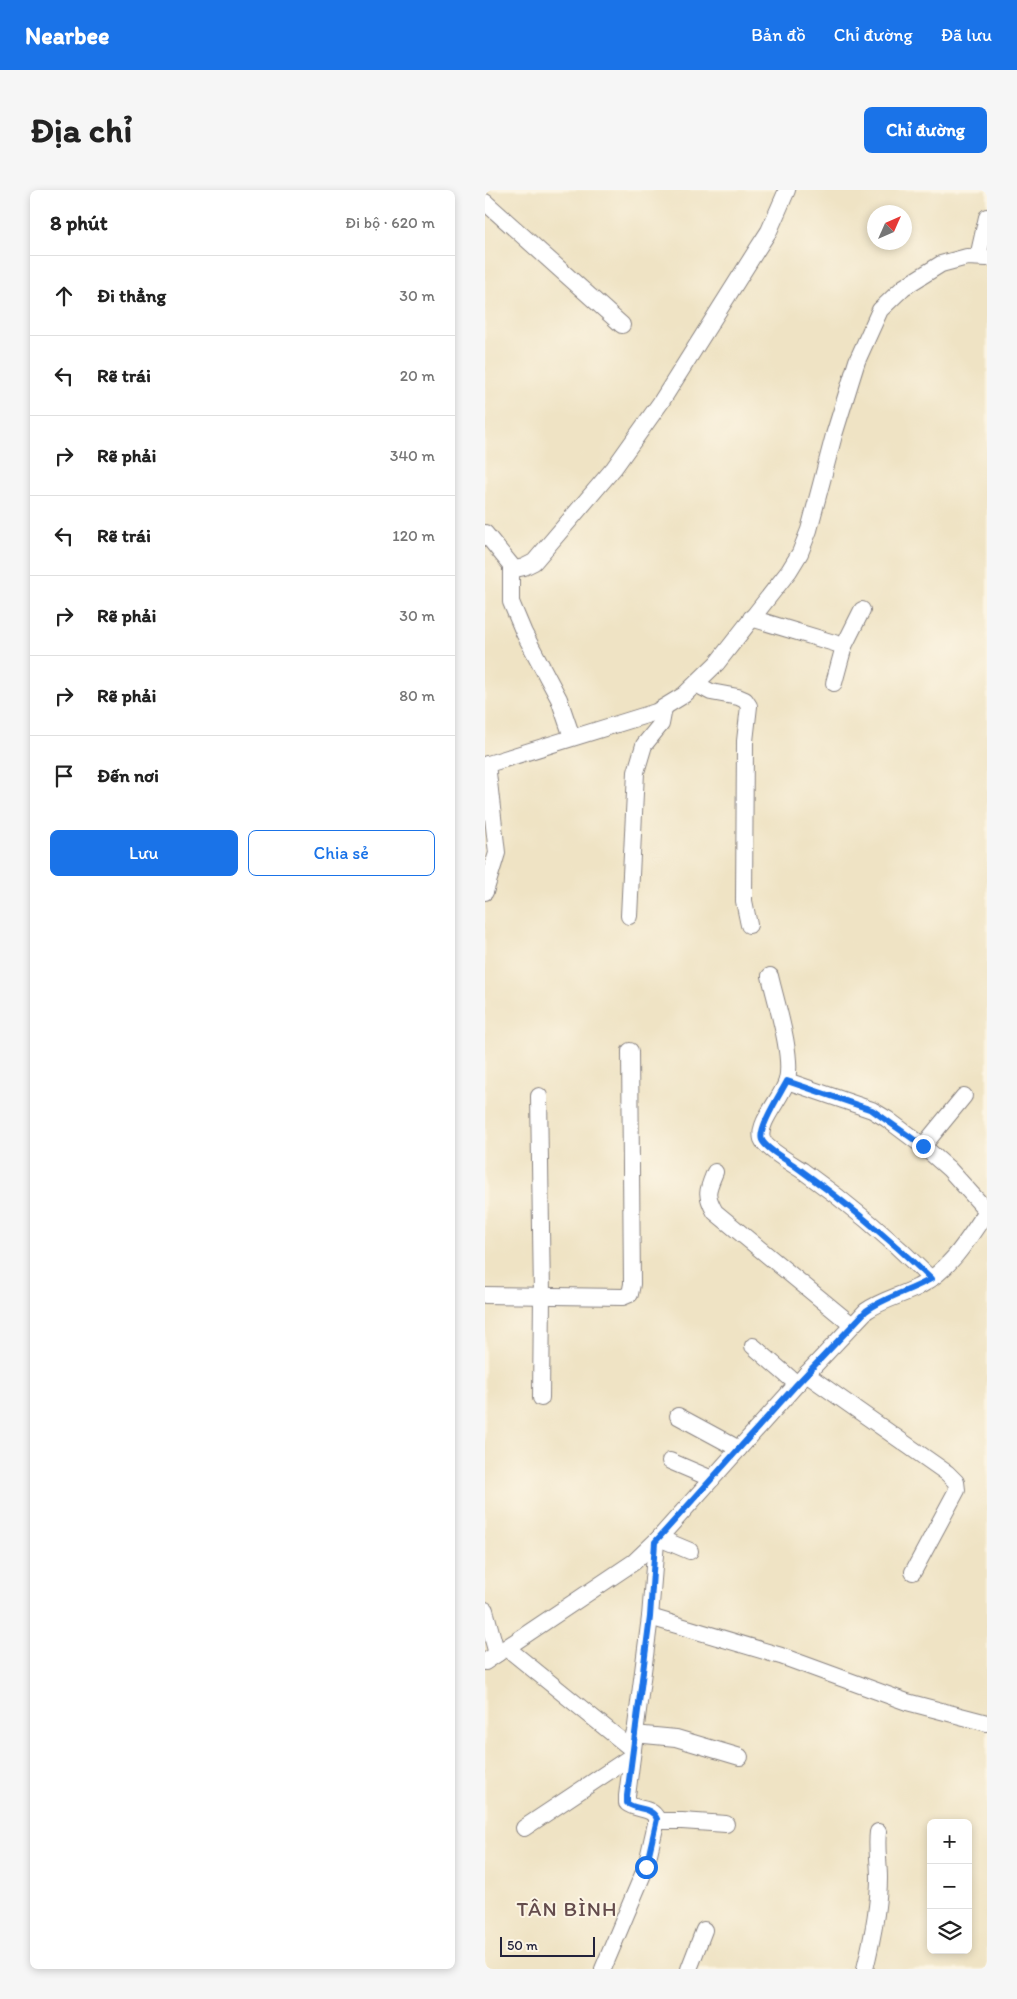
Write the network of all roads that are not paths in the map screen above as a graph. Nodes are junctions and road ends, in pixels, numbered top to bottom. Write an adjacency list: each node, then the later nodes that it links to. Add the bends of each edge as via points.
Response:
1 (787, 190): 7 (street, via 769,231 661,402 614,468 534,562)
2 (485, 202): 5 (street)
3 (987, 217): 4 (street)
4 (982, 257): 9 (street, via 959,258 941,264 904,287 881,310 857,361 800,553)
5 (622, 325)
6 (485, 533): 7 (street, via 507,558)
7 (511, 570): 14 (street, via 511,602 559,699)
8 (861, 610): 10 (street)
9 (751, 618): 10 (street); 12 (street, via 717,663)
10 (843, 646): 11 (street)
11 (834, 683)
12 (696, 684): 13 (street); 18 (street, via 711,692 738,697 749,706 745,741 744,901)
13 (664, 708): 14 (street); 17 (street, via 661,724 644,745 636,772)
14 (572, 737): 15 (street)
15 (486, 764): 16 (street, via 497,852)
16 (485, 892)
17 (629, 916)
18 (749, 925)
19 (770, 976): 21 (street, via 785,1042)
20 (630, 1051): 29 (street, via 630,1294 623,1297)
21 (787, 1081): 24 (street, via 872,1110); 27 (street, via 761,1130 762,1140 873,1226)
22 (539, 1096): 29 (street)
23 (964, 1096): 24 (street)
24 (923, 1146): 26 (street)
25 (715, 1172): 30 (street, via 707,1190 715,1212)
26 (987, 1211): 27 (street, via 956,1257)
27 (931, 1279): 30 (street, via 877,1303)
28 (485, 1295): 29 (street)
29 (542, 1295): 33 (street)
30 (852, 1325): 32 (street)
31 (753, 1346): 32 (street)
32 (801, 1379): 35 (street); 40 (street, via 947,1473 956,1482 957,1490)
33 (541, 1398)
34 (679, 1416): 35 (street)
35 (739, 1449): 37 (street)
36 (670, 1461): 37 (street)
37 (712, 1479): 38 (street)
38 (657, 1540): 39 (street); 42 (street); 43 (street, via 623,1571)
39 (690, 1551)
40 (913, 1572)
41 (485, 1610): 43 (street)
42 (650, 1617): 44 (street, via 781,1656 907,1702); 45 (street)
43 (496, 1655): 45 (street)
44 (987, 1723)
45 (633, 1747): 46 (street, via 676,1738); 47 (street, via 627,1803 649,1810); 49 (street)
46 (740, 1757)
47 (656, 1821): 48 (street); 52 (street, via 646,1867)
48 (726, 1824)
49 (524, 1828)
50 (878, 1832): 54 (street, via 879,1879)
51 (705, 1930): 53 (street)
52 (603, 1969)
53 (689, 1969)
54 (865, 1969)

